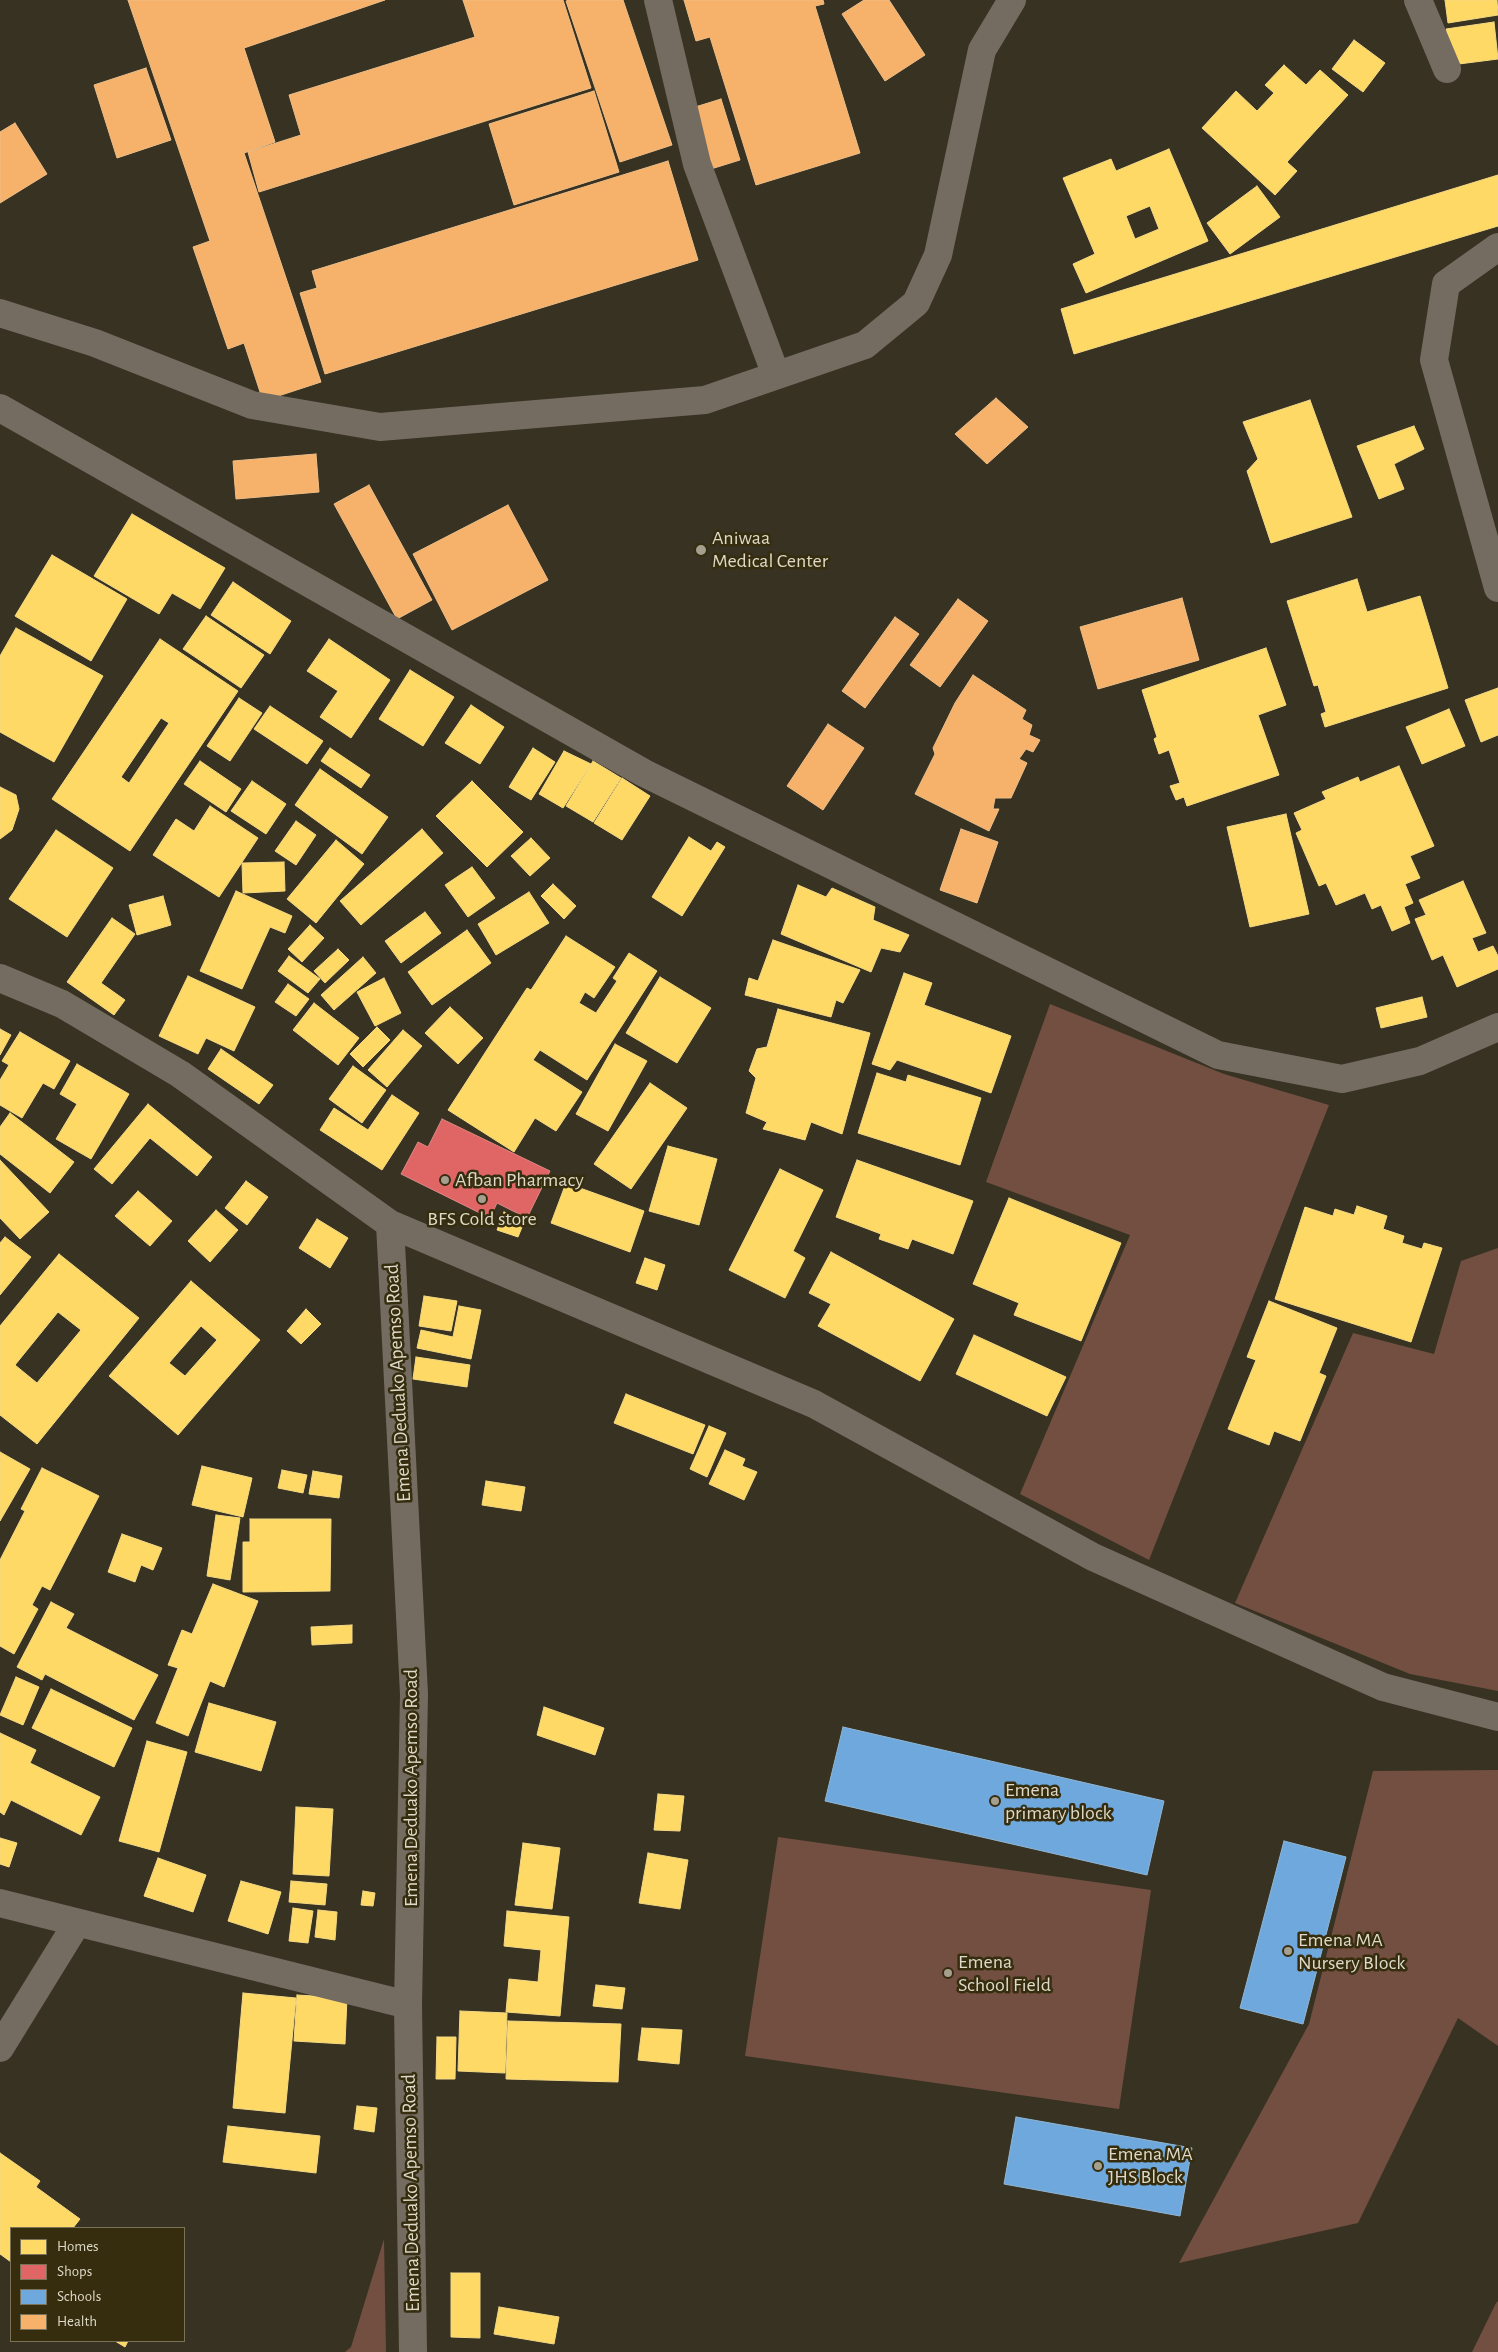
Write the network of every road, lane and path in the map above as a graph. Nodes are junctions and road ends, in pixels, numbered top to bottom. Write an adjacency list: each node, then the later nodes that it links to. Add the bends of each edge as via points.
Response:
1 (658, 0): 7 (street, via 697,164)
2 (1012, 0): 7 (street, via 982,50 938,255 916,303 865,345)
3 (1418, 0): 4 (street)
4 (1446, 70)
5 (1498, 248): 9 (street, via 1446,284 1434,360)
6 (0, 313): 7 (street, via 95,343 252,405 380,427 705,400)
7 (776, 375)
8 (0, 408): 11 (street, via 644,773 1218,1055 1342,1079 1420,1061)
9 (1498, 588)
10 (0, 978): 12 (street, via 62,1004 180,1074)
11 (1498, 1026)
12 (390, 1224): 13 (street, via 814,1404 1093,1557 1310,1654 1383,1686); 16 (street, Emena Deduako Apemso Road, via 414,1694)
13 (1498, 1717)
14 (0, 1904): 15 (street)
15 (77, 1923): 16 (street); 17 (street)
16 (408, 2005): 18 (street, Emena Deduako Apemso Road)
17 (0, 2048)
18 (412, 2352)

